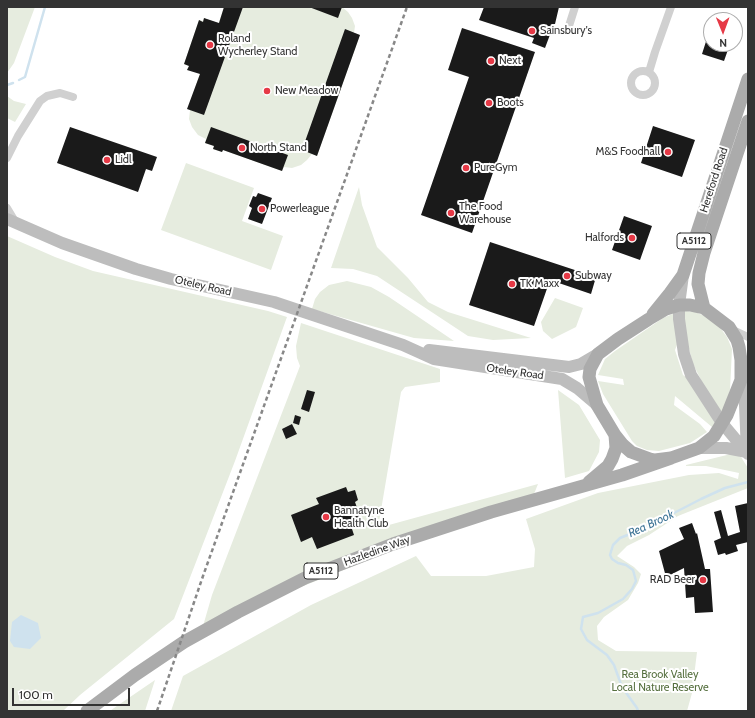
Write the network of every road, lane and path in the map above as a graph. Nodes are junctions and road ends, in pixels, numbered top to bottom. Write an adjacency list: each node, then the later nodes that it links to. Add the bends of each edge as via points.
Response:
1 (575, 7): 3 (street)
2 (671, 7): 4 (street)
3 (568, 29)
4 (649, 72)
5 (748, 79): 11 (main road, Hereford Road / A5112)
6 (73, 97): 8 (street, via 60,93 47,96 40,101)
7 (748, 121): 13 (main road, Hereford Road / A5112, via 701,266 698,284)
8 (7, 158)
9 (7, 208): 10 (street)
10 (11, 221): 17 (main road, Oteley Road, via 62,244 136,269 274,302)
11 (683, 275): 12 (main road); 14 (main road, Hereford Road / A5112)
12 (679, 305): 13 (main road); 14 (main road); 22 (main road, via 684,354 692,375)
13 (704, 308): 15 (main road)
14 (649, 319): 18 (main road)
15 (729, 327): 16 (street); 19 (main road)
16 (748, 337)
17 (403, 345): 18 (main road, Oteley Road, via 456,354 569,366 581,364); 21 (main road, Oteley Road, via 434,359 562,379)
18 (598, 354): 21 (main road, via 589,377)
19 (745, 356): 20 (main road)
20 (741, 380): 22 (main road, Hazledine Way); 25 (main road)
21 (597, 405): 23 (main road)
22 (722, 423): 24 (main road, Hazledine Way, via 714,436); 25 (main road)
23 (615, 435): 26 (main road, via 631,452 656,460); 27 (main road, Hazledine Way / A5112, via 616,448 608,466 592,481)
24 (699, 448): 25 (main road, via 726,448); 26 (main road, Hazledine Way)
25 (747, 453)
26 (671, 458): 27 (main road, Hazledine Way / A5112)
27 (581, 487): 28 (main road, Hazledine Way / A5112, via 491,512 304,578 184,642)
28 (87, 711)

